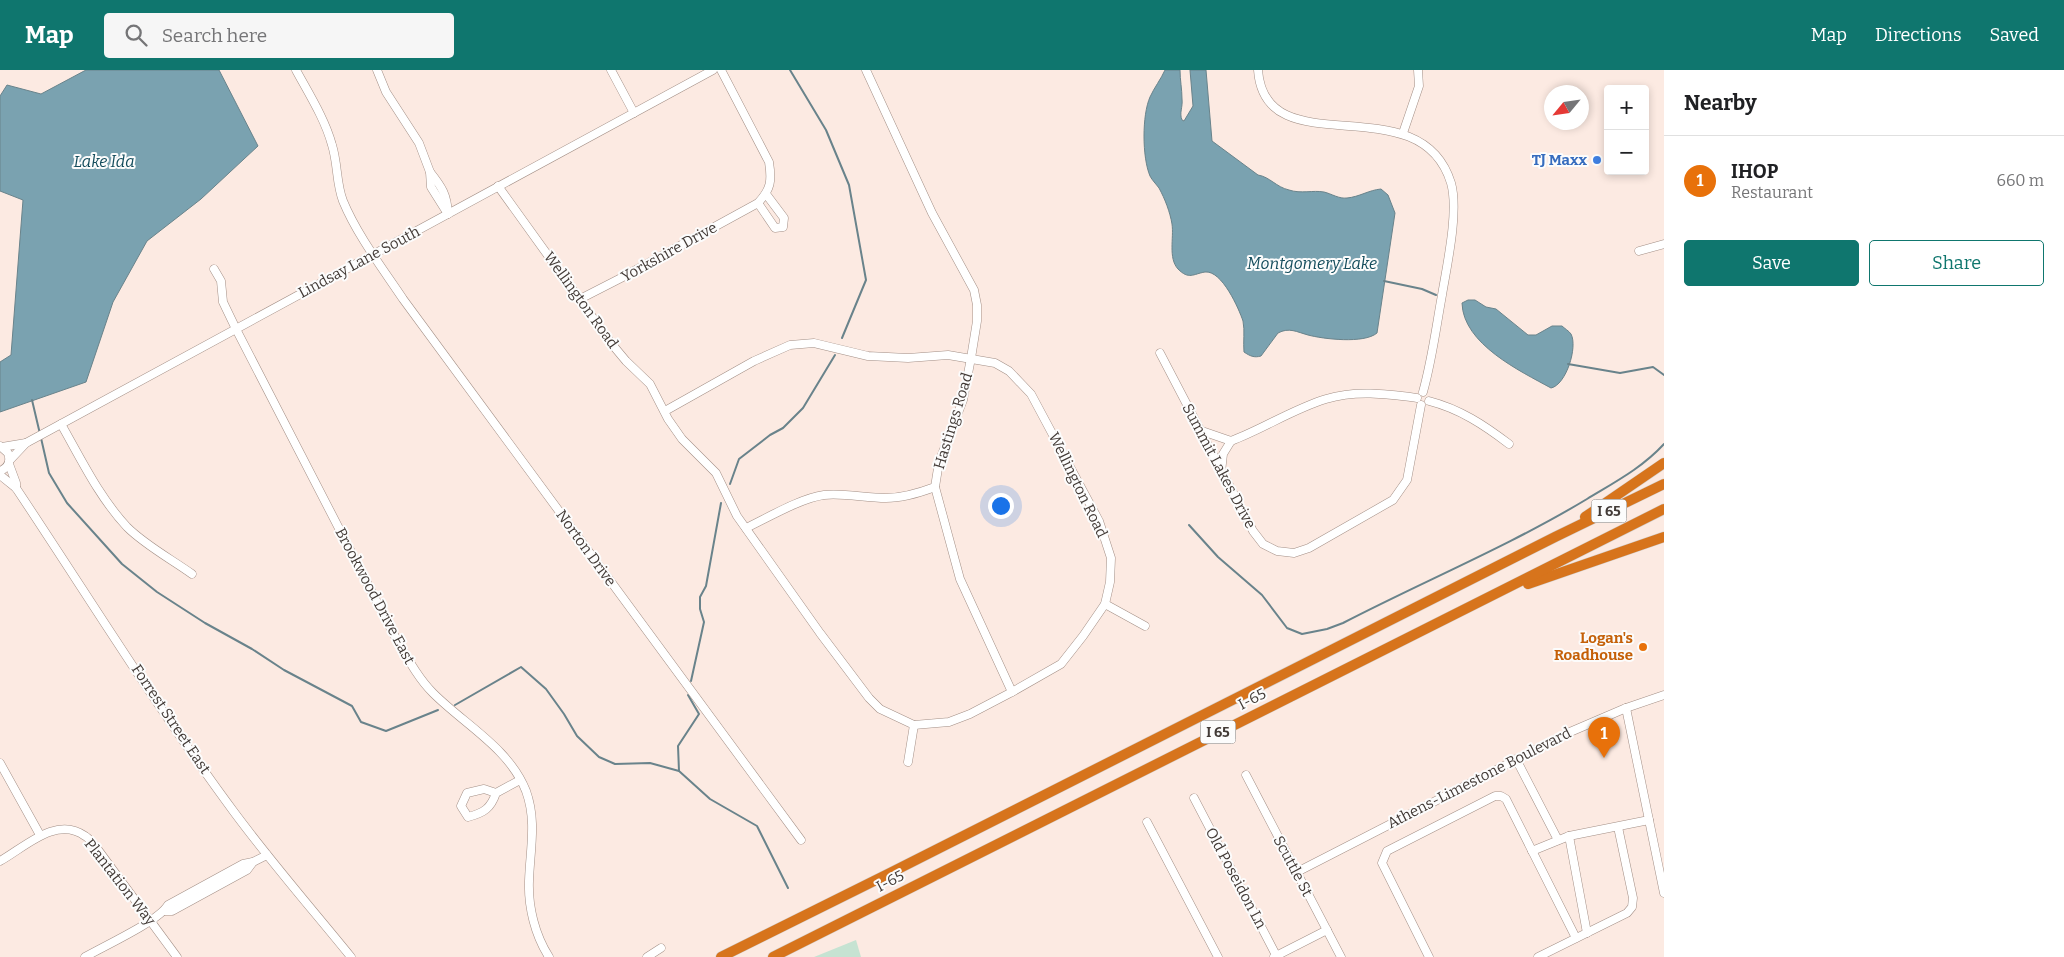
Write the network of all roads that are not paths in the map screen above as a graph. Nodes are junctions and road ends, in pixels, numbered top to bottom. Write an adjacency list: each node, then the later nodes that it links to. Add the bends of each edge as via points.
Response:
1 (296, 70): 17 (street, Norton Drive, via 333,146 343,201)
2 (377, 70): 14 (street, via 386,92 420,143 430,172 431,187)
3 (611, 70): 9 (street)
4 (713, 70): 9 (street, Lindsay Lane South)
5 (721, 70): 12 (street, via 769,162 771,177)
6 (866, 70): 22 (street, Hastings Road, via 932,213 974,290 977,321)
7 (1258, 70): 10 (street, via 1265,96 1286,116 1308,122)
8 (1418, 70): 10 (street, via 1420,86)
9 (634, 113): 11 (street, Lindsay Lane South)
10 (1403, 133): 23 (street, via 1437,156 1446,170 1453,193 1447,262)
11 (498, 186): 14 (street, Lindsay Lane South); 19 (street, Wellington Road)
12 (766, 194): 13 (street, Yorkshire Drive); 13 (street, via 784,218 783,227 775,228)
13 (758, 203): 19 (street, Yorkshire Drive)
14 (448, 214): 17 (street, Lindsay Lane South)
15 (1664, 244): 16 (street)
16 (1639, 252)
17 (373, 254): 20 (street, Lindsay Lane South); 64 (street, Norton Drive)
18 (214, 269): 20 (street, Brookwood Drive East, via 220,281 223,302)
19 (580, 299): 26 (street, Wellington Road, via 626,362 650,384)
20 (236, 329): 27 (street, Lindsay Lane South); 56 (street, Brookwood Drive East, via 414,669 432,691 509,760)
21 (1160, 354): 28 (street, Summit Lakes Drive)
22 (971, 358): 26 (street, Wellington Road, via 948,355 868,356 814,343 790,345 754,361); 38 (street, Hastings Road, via 962,400 939,462); 46 (street, Wellington Road, via 995,363 1009,371 1031,394 1043,414 1099,521 1111,558 1110,582)
23 (1423, 392): 24 (street); 25 (street, via 1429,395)
24 (1419, 401): 25 (street, via 1427,404); 29 (street, via 1390,394 1366,393 1326,399); 35 (street, Summit Lakes Drive, via 1411,464 1403,487 1393,500 1309,548 1294,552 1278,551 1263,544)
25 (1430, 401): 31 (street, via 1469,416)
26 (665, 411): 41 (street, Wellington Road, via 682,439 716,473)
27 (61, 424): 30 (street, Lindsay Lane South); 44 (street, via 103,498 128,528)
28 (1199, 430): 29 (street); 35 (street, Summit Lakes Drive)
29 (1231, 441): 35 (street, via 1223,454)
30 (26, 443): 32 (street); 33 (street, Lindsay Lane South)
31 (1509, 444)
32 (1, 447): 33 (street, via 8,452)
33 (9, 462): 36 (street, Lindsay Lane South); 39 (street)
34 (1664, 462): 42 (highway)
35 (1221, 472)
36 (0, 473): 39 (street, Forrest Street East)
37 (1664, 484): 42 (highway, I 65)
38 (935, 487): 41 (street, via 912,495 887,498 822,495); 48 (street, Hastings Road, via 957,571)
39 (16, 488): 67 (street, Forrest Street East, via 170,720)
40 (1664, 509): 45 (highway, I-65 / I 65)
41 (746, 528): 51 (street, Wellington Road, via 869,698 880,708)
42 (1555, 537): 82 (highway, I 65)
43 (1664, 537): 45 (highway)
44 (192, 574)
45 (1488, 599): 83 (highway, I-65 / I 65)
46 (1104, 604): 47 (street); 48 (street, Wellington Road, via 1061,664)
47 (1145, 626)
48 (1012, 692): 51 (street, Wellington Road, via 949,722)
49 (1664, 695): 50 (street, Athens-Limestone Boulevard)
50 (1626, 708): 52 (street, Athens-Limestone Boulevard); 59 (street)
51 (914, 724): 53 (street)
52 (1516, 759): 65 (street); 69 (street, Athens-Limestone Boulevard)
53 (908, 762)
54 (0, 763): 62 (street)
55 (1246, 775): 69 (street, Scuttle St)
56 (520, 780): 57 (street); 80 (street, Brookwood Drive East, via 533,818 528,882 530,904 537,934)
57 (496, 793): 57 (street, via 484,789 467,793 461,806 468,817 483,814 493,803)
58 (1194, 798): 76 (street, Old Poseidon Ln)
59 (1649, 820): 61 (street); 70 (street)
60 (1147, 822): 84 (street)
61 (1618, 827): 63 (street); 73 (street, via 1633,898 1632,907 1627,913)
62 (40, 835): 68 (street, Plantation Way); 71 (street, Plantation Way, via 69,829 84,835)
63 (1569, 836): 65 (street); 73 (street)
64 (801, 840)
65 (1558, 840): 66 (street)
66 (1532, 852): 74 (street); 86 (street, via 1506,799 1501,796 1495,796 1387,851 1382,863)
67 (267, 855): 71 (street, via 253,862 247,870); 79 (street, Forrest Street East)
68 (0, 862)
69 (1297, 872): 72 (street, Scuttle St)
70 (1664, 893)
71 (150, 920): 77 (street); 78 (street, Plantation Way)
72 (1327, 930): 76 (street); 85 (street, Scuttle St)
73 (1587, 933): 74 (street)
74 (1576, 938): 87 (street)
75 (661, 948): 81 (street)
76 (1276, 956)
77 (85, 957)
78 (177, 957)
79 (351, 957)
80 (549, 957)
81 (647, 957)
82 (720, 957)
83 (773, 957)
84 (1218, 957)
85 (1341, 957)
86 (1428, 957)
87 (1538, 957)

